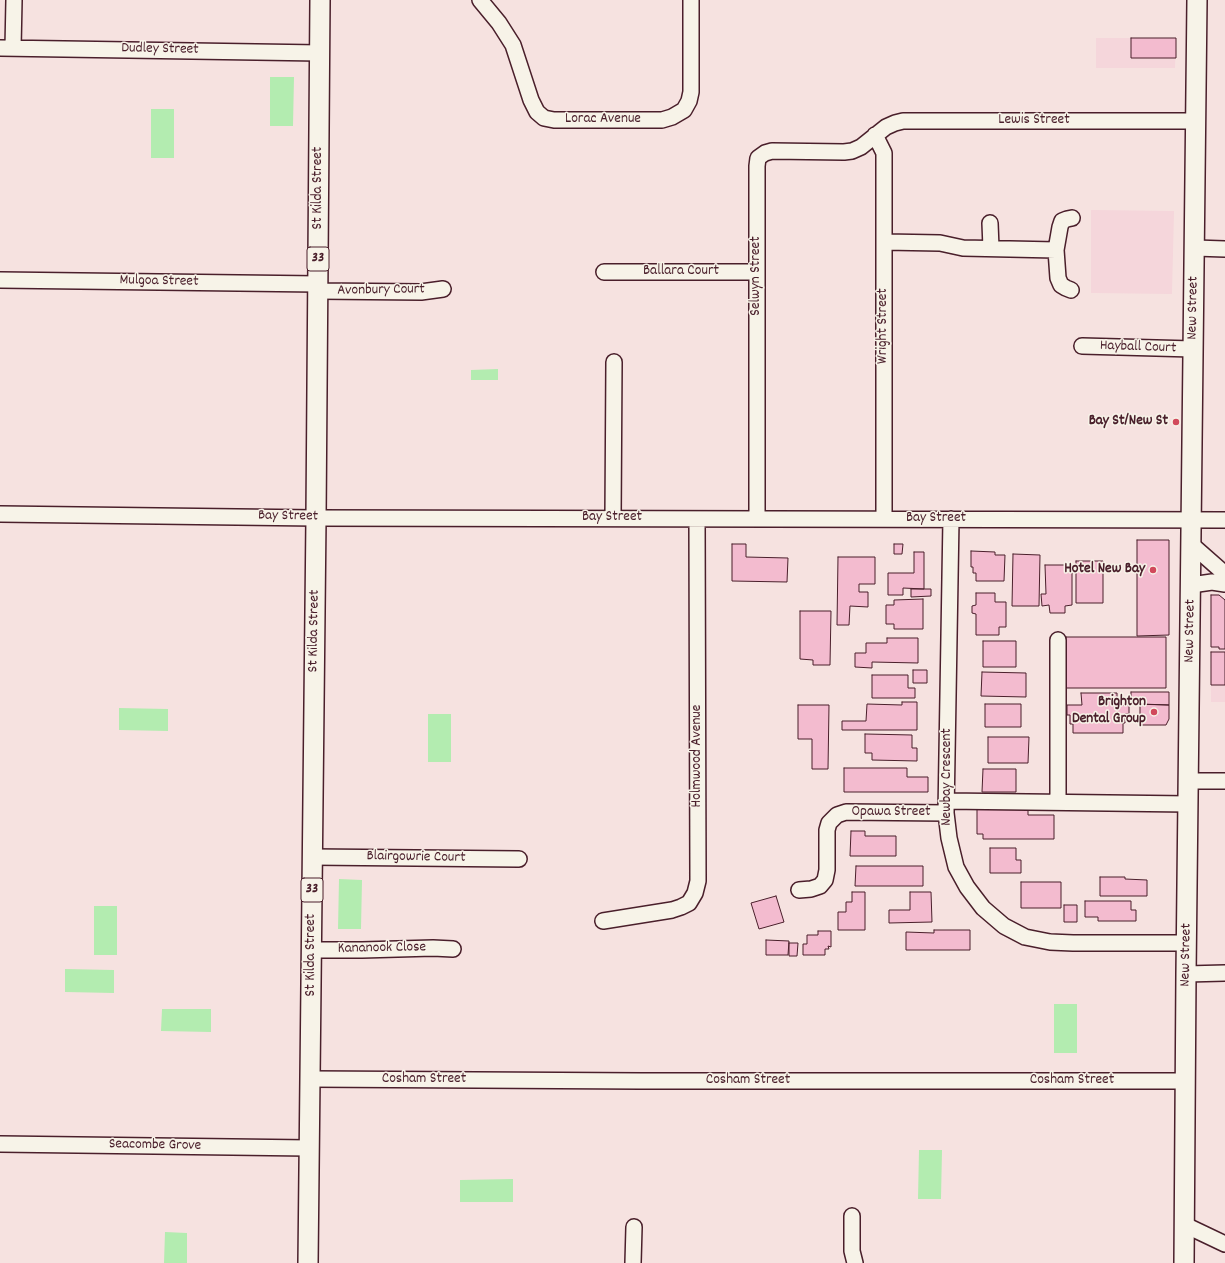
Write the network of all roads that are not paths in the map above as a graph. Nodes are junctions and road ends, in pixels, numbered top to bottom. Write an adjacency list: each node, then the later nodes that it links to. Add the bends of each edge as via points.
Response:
1 (14, 0): 6 (street)
2 (320, 0): 7 (main road, St Kilda Street / 33)
3 (480, 0): 4 (street, Lorac Avenue, via 513,45 531,100 537,112 544,118 662,120 684,110 689,101)
4 (692, 0)
5 (1197, 0): 8 (main road, New Street)
6 (7, 48): 7 (street, Dudley Street)
7 (320, 53): 20 (main road, St Kilda Street / 33)
8 (1196, 121): 9 (street, Lewis Street, via 903,121 886,127); 14 (main road, New Street)
9 (875, 135): 12 (street, Wright Street, via 884,152); 18 (street, Selwyn Street, via 852,151 772,151 758,158)
10 (1072, 218): 16 (street, via 1062,221)
11 (990, 223): 13 (street)
12 (884, 242): 13 (street, via 940,243 963,248); 31 (street, Wright Street)
13 (991, 248): 16 (street)
14 (1194, 248): 15 (street); 24 (main road, New Street)
15 (1225, 249)
16 (1056, 250): 22 (street, via 1058,278 1061,285)
17 (604, 272): 18 (street, Ballara Court)
18 (757, 272): 30 (street, Selwyn Street)
19 (0, 280): 20 (street, Mulgoa Street)
20 (318, 288): 21 (street, Avonbury Court, via 421,292); 27 (main road, St Kilda Street / 33)
21 (443, 289)
22 (1071, 290)
23 (1082, 346): 24 (street, Hayball Court)
24 (1193, 350): 33 (main road, New Street)
25 (614, 362): 28 (street)
26 (0, 514): 27 (street, Bay Street)
27 (316, 518): 28 (street, Bay Street); 45 (main road, St Kilda Street / 33)
28 (613, 518): 29 (street, Bay Street)
29 (698, 519): 30 (street, Bay Street); 48 (street, Holmwood Avenue, via 698,881 689,903 681,907)
30 (757, 519): 31 (street, Bay Street)
31 (884, 519): 32 (street, Bay Street)
32 (951, 519): 33 (street, Bay Street); 44 (street, Newbay Crescent)
33 (1192, 520): 34 (street, Bay Street); 35 (main road, New Street)
34 (1225, 520)
35 (1192, 544): 36 (street); 38 (main road, New Street)
36 (1225, 574)
37 (1225, 584): 38 (street, via 1212,582)
38 (1191, 585): 40 (main road, New Street)
39 (1058, 640): 42 (street)
40 (1189, 781): 41 (street); 43 (main road, New Street)
41 (1225, 781)
42 (1058, 802): 43 (street); 44 (street)
43 (1189, 804): 49 (main road, New Street)
44 (946, 807): 47 (street, Opawa Street, via 846,812 838,815 829,823 827,830 825,880 820,886); 49 (street, Newbay Crescent, via 949,838 956,867 983,908 1004,926 1025,937 1050,942)
45 (312, 857): 46 (street, Blairgowrie Court); 51 (main road, St Kilda Street / 33)
46 (519, 859)
47 (799, 890)
48 (603, 921)
49 (1187, 943): 53 (main road, New Street)
50 (453, 949): 51 (street, Kananook Close)
51 (312, 950): 54 (main road, St Kilda Street / 33)
52 (1225, 973): 53 (street)
53 (1186, 974): 55 (main road, New Street)
54 (311, 1079): 55 (street, Cosham Street); 57 (main road, St Kilda Street / 33)
55 (1186, 1081): 59 (main road, New Street)
56 (0, 1144): 57 (street, Seacombe Grove)
57 (310, 1148): 62 (main road, St Kilda Street / 33)
58 (852, 1216): 64 (street, via 852,1251)
59 (1185, 1225): 61 (street); 65 (main road, New Street)
60 (634, 1227): 63 (street)
61 (1225, 1244)
62 (308, 1263)
63 (633, 1263)
64 (855, 1263)
65 (1184, 1263)

